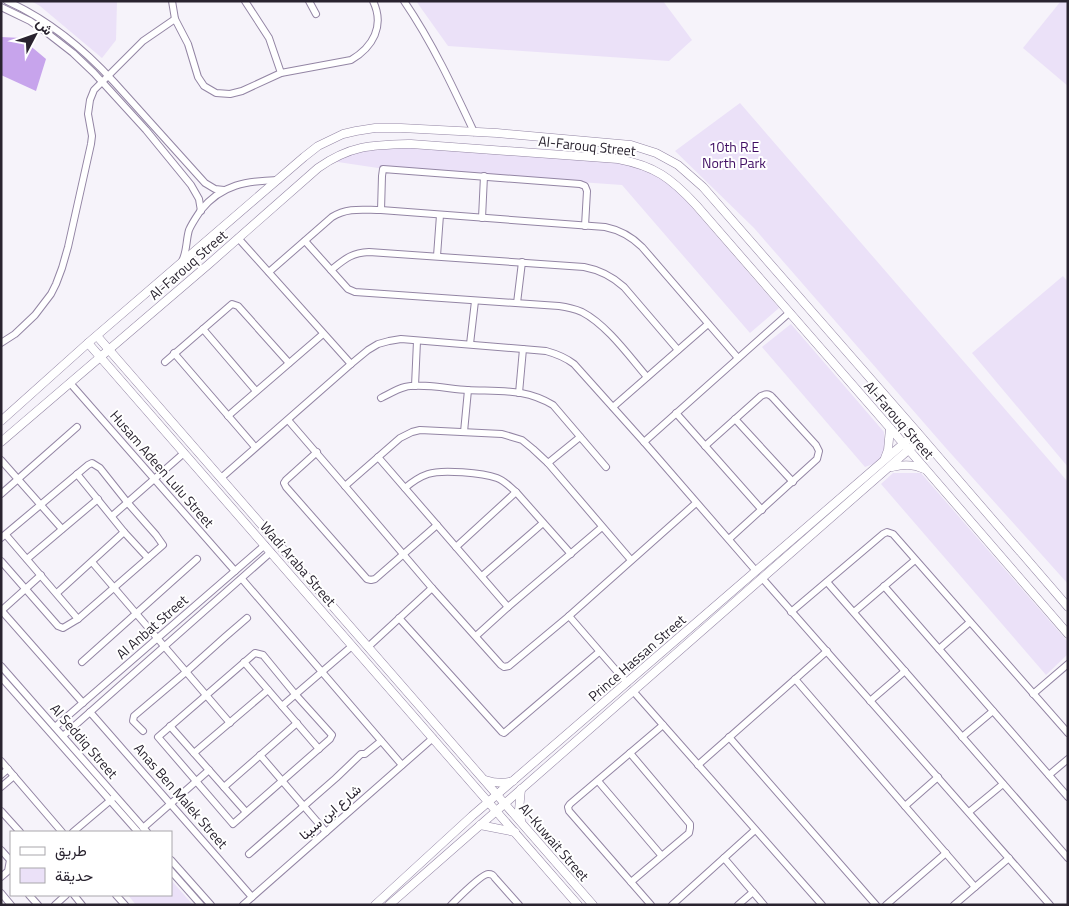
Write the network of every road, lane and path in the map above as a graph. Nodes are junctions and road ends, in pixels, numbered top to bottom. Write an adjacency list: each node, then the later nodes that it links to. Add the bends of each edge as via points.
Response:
1 (7, 1): 11 (street, via 34,14)
2 (172, 1): 9 (street)
3 (245, 1): 12 (street, via 270,38)
4 (309, 1): 8 (street)
5 (373, 1): 12 (street, via 378,24 374,38 364,51 351,60)
6 (404, 1): 15 (street, via 420,24)
7 (1, 7): 14 (street, via 30,21 57,40)
8 (316, 14)
9 (175, 19): 10 (street); 12 (street, via 188,44 198,77 211,92 230,94 242,91)
10 (122, 62): 11 (street, via 112,67); 13 (street)
11 (100, 66): 13 (street)
12 (281, 73)
13 (108, 75): 14 (street); 18 (street, via 205,183)
14 (102, 81): 20 (street, via 191,185); 39 (street, via 90,100 88,114 92,144 59,278 35,315)
15 (474, 132): 17 (main road, Al-Farouq Street, via 375,128 343,134 318,146); 67 (main road, Al-Farouq Street, via 631,145 656,153 678,166 703,187)
16 (484, 176): 19 (street, via 383,169); 22 (street); 23 (street, via 580,184 587,191)
17 (278, 180): 18 (street, via 250,181); 27 (main road, Al-Farouq Street)
18 (224, 190): 20 (street)
19 (381, 210): 21 (street); 25 (street, via 343,211)
20 (201, 211): 27 (street, via 190,229)
21 (440, 215): 22 (street); 26 (street)
22 (482, 218): 23 (street)
23 (586, 226): 34 (street, via 621,231 636,241)
24 (238, 238): 30 (street); 33 (main road, Al-Farouq Street, via 318,168 345,152 368,146 411,144 618,159 651,169 677,185); 43 (main road, Al-Farouq Street)
25 (305, 241): 29 (street); 30 (street)
26 (437, 256): 28 (street); 29 (street, via 359,253)
27 (182, 262): 37 (main road, Al-Farouq Street)
28 (522, 262): 32 (street); 44 (street, via 584,266 606,273 624,288)
29 (331, 270): 31 (street, via 348,289 355,292)
30 (269, 272): 36 (street)
31 (475, 301): 32 (street); 41 (street)
32 (517, 303): 51 (street, via 559,306 582,312 605,329)
33 (789, 313): 47 (street); 65 (main road, Al-Farouq Street)
34 (708, 324): 44 (street); 47 (street)
35 (203, 329): 45 (street); 49 (street, via 232,304 238,306); 55 (street)
36 (324, 334): 49 (street); 50 (street)
37 (97, 336): 40 (main road, Al-Farouq Street); 43 (main road, Wadi Araba Street)
38 (417, 341): 41 (street); 50 (street, via 383,342); 53 (street)
39 (1, 343)
40 (88, 343): 46 (main road, Wadi Araba Street); 63 (main road, Al-Farouq Street)
41 (470, 344): 42 (street)
42 (523, 349): 56 (street); 58 (street, via 546,350 567,358)
43 (109, 350): 46 (main road, Al-Farouq Street); 86 (main road, Wadi Araba Street)
44 (678, 350): 51 (street)
45 (174, 353): 48 (street); 60 (street)
46 (100, 357): 52 (main road, Al-Farouq Street); 77 (main road, Wadi Araba Street)
47 (738, 358): 59 (street)
48 (165, 362)
49 (288, 363): 55 (street)
50 (350, 364): 62 (street)
51 (647, 377): 58 (street)
52 (70, 383): 70 (main road, Al-Farouq Street); 88 (street, Husam Adeen Lulu Street)
53 (415, 386): 54 (street); 57 (street, via 406,386)
54 (468, 390): 56 (street); 66 (street)
55 (256, 391): 60 (street)
56 (519, 393): 68 (street, via 552,405)
57 (381, 398)
58 (613, 407): 71 (street)
59 (676, 414): 71 (street); 73 (street)
60 (228, 416): 74 (street)
61 (735, 419): 73 (street); 89 (street); 89 (street, via 761,396 770,395 774,399 819,451 818,460)
62 (288, 420): 74 (street); 76 (street)
63 (1, 421)
64 (77, 427): 87 (street)
65 (890, 428): 72 (main road, Al-Farouq Street); 80 (main road)
66 (464, 432): 78 (street, via 412,432); 81 (street, via 514,437)
67 (917, 432): 69 (main road, Al-Farouq Street); 72 (main road, Prince Hassan Street)
68 (580, 437): 81 (street); 82 (street)
69 (922, 438): 75 (main road, Prince Hassan Street); 133 (main road, Al-Farouq Street)
70 (1, 442)
71 (644, 442): 96 (street)
72 (904, 443): 75 (main road, Al-Farouq Street); 80 (main road, Prince Hassan Street)
73 (705, 446): 98 (street)
74 (255, 447): 86 (street)
75 (909, 450): 83 (main road, Prince Hassan Street); 84 (main road, Al-Farouq Street)
76 (317, 452): 90 (street); 111 (street, via 286,480 286,487 368,579 375,579)
77 (184, 453): 88 (street); 107 (main road, Wadi Araba Street)
78 (378, 457): 90 (street); 91 (street)
79 (1, 460): 87 (street)
80 (884, 460): 120 (main road, Prince Hassan Street)
81 (548, 463): 102 (street)
82 (606, 467)
83 (888, 469): 84 (main road, via 906,464); 123 (main road, Prince Hassan Street)
84 (925, 469): 144 (main road, Al-Farouq Street)
85 (77, 474): 94 (street); 95 (street, via 92,463 96,465); 97 (street)
86 (220, 478): 131 (main road, Wadi Araba Street)
87 (18, 479): 93 (street); 97 (street)
88 (154, 479): 95 (street); 119 (street, Husam Adeen Lulu Street)
89 (793, 482): 98 (street)
90 (345, 486): 111 (street)
91 (405, 488): 92 (street, via 420,477 436,472 491,476); 101 (street)
92 (516, 492): 100 (street); 108 (street)
93 (1, 494)
94 (98, 499): 99 (street); 103 (street)
95 (127, 502): 99 (street); 112 (street, via 163,545)
96 (696, 503): 106 (street); 115 (street)
97 (41, 505): 103 (street); 105 (street)
98 (762, 510): 106 (street)
99 (112, 516): 104 (street)
100 (543, 523): 110 (street); 122 (street)
101 (437, 525): 108 (street); 111 (street)
102 (602, 527): 110 (street); 115 (street)
103 (62, 529): 113 (street)
104 (124, 532): 112 (street); 118 (street)
105 (4, 537): 113 (street)
106 (729, 539): 120 (street)
107 (265, 545): 109 (main road, Wadi Araba Street); 119 (street, Al Anbat Street)
108 (456, 547): 122 (street)
109 (271, 552): 124 (street, Al Anbat Street); 138 (main road, Wadi Araba Street)
110 (571, 554): 132 (street)
111 (404, 555): 128 (street)
112 (148, 558): 127 (street)
113 (27, 559): 121 (street)
114 (196, 559): 137 (street)
115 (631, 560): 139 (street)
116 (915, 560): 125 (street, via 888,532); 126 (street); 143 (street)
117 (1, 561): 129 (street)
118 (92, 562): 127 (street); 130 (street)
119 (235, 571): 146 (street, Al Anbat Street)
120 (756, 571): 162 (main road, Prince Hassan Street)
121 (41, 576): 129 (street); 130 (street)
122 (482, 576): 132 (street)
123 (762, 578): 135 (street); 164 (main road, Prince Hassan Street)
124 (242, 579): 148 (street, Al Anbat Street); 157 (street)
125 (827, 582): 135 (street); 136 (street)
126 (884, 586): 136 (street); 150 (street)
127 (114, 588): 137 (street); 142 (street)
128 (432, 588): 141 (street); 145 (street)
129 (25, 589): 134 (street); 142 (street, via 58,626 63,628)
130 (56, 594): 142 (street)
131 (332, 605): 138 (main road); 149 (main road, Wadi Araba Street)
132 (508, 607): 145 (street)
133 (1068, 607)
134 (1, 611): 169 (street)
135 (792, 612): 152 (street)
136 (854, 612): 158 (street)
137 (136, 613): 146 (street); 153 (street)
138 (324, 613): 147 (main road, Wadi Araba Street)
139 (569, 616): 145 (street, via 509,666 500,665); 151 (street)
140 (247, 618): 159 (street)
141 (399, 618): 149 (street); 151 (street, via 504,733)
142 (78, 619)
143 (970, 622): 150 (street); 166 (street)
144 (1068, 634)
145 (476, 636)
146 (157, 638): 148 (street); 169 (street, Al Anbat Street)
147 (352, 646): 157 (street); 183 (main road, Wadi Araba Street)
148 (164, 647): 159 (street); 172 (street, Al Anbat Street)
149 (368, 647): 200 (main road, Wadi Araba Street)
150 (939, 649): 171 (street)
151 (599, 652): 162 (street)
152 (826, 652): 161 (street); 168 (street)
153 (82, 662)
154 (244, 662): 163 (street); 165 (street, via 255,653 263,655); 167 (street)
155 (1068, 664): 166 (street)
156 (2, 669): 177 (street, Al Seddiq Street)
157 (321, 671): 165 (street); 184 (street)
158 (905, 671): 168 (street); 182 (street)
159 (186, 672): 167 (street); 178 (street, via 134,716 133,721)
160 (1, 677): 211 (street, Al Seddiq Street)
161 (795, 679): 181 (street); 216 (street)
162 (627, 683): 201 (main road, Prince Hassan Street)
163 (268, 690): 170 (street); 173 (street)
164 (633, 691): 175 (street); 208 (main road, Prince Hassan Street)
165 (295, 694): 170 (street); 185 (street, via 332,735)
166 (1033, 694): 179 (street)
167 (206, 695): 173 (street); 176 (street)
168 (870, 701): 198 (street)
169 (82, 703): 177 (street, Al Anbat Street)
170 (282, 706): 174 (street)
171 (993, 711): 182 (street); 196 (street)
172 (90, 712): 180 (street, Al Anbat Street); 213 (street, Anas Ben Malek Street)
173 (230, 723): 186 (street)
174 (297, 724): 185 (street); 188 (street)
175 (663, 725): 187 (street); 191 (street)
176 (170, 726): 186 (street); 203 (street, via 158,737)
177 (55, 727): 180 (street, Al Seddiq Street)
178 (143, 731)
179 (1068, 733)
180 (62, 736): 211 (street, Al Seddiq Street)
181 (729, 736): 191 (street); 264 (street)
182 (962, 737): 204 (street)
183 (433, 738): 192 (street, شارع ابن سينا); 207 (main road, Wadi Araba Street)
184 (382, 741): 192 (street); 215 (street, via 361,754)
185 (319, 749): 199 (street)
186 (194, 753): 194 (street)
187 (630, 753): 202 (street); 234 (street, via 690,824 689,833)
188 (260, 755): 199 (street); 206 (street)
189 (1068, 759): 196 (street)
190 (1, 761): 193 (street)
191 (698, 764): 224 (street)
192 (402, 765): 229 (street, شارع ابن سينا)
193 (8, 769): 195 (street); 197 (street)
194 (209, 770): 203 (street); 206 (street)
195 (1, 775)
196 (1049, 775): 210 (street)
197 (14, 776): 205 (street); 226 (street)
198 (938, 777): 216 (street); 220 (street)
199 (282, 780): 215 (street); 219 (street)
200 (483, 780): 201 (main road, via 504,783); 209 (main road, Wadi Araba Street)
201 (514, 780): 209 (main road, Prince Hassan Street)
202 (598, 781): 234 (street); 242 (street, via 570,804 569,811)
203 (196, 782): 213 (street); 219 (street, via 233,824)
204 (1003, 784): 220 (street); 237 (street)
205 (1, 787)
206 (224, 787): 219 (street)
207 (476, 788): 212 (main road, Wadi Araba Street); 221 (main road, via 478,804)
208 (521, 789): 214 (main road, Prince Hassan Street); 222 (main road, via 519,810)
209 (497, 795): 212 (main road, Prince Hassan Street); 214 (main road, Al-Kuwait Street)
210 (1068, 797)
211 (112, 798): 227 (street); 228 (street, Al Seddiq Street)
212 (489, 802): 218 (main road, Al-Kuwait Street); 221 (main road, Prince Hassan Street)
213 (171, 804): 228 (street); 247 (street, Anas Ben Malek Street)
214 (504, 804): 218 (main road, Prince Hassan Street); 222 (main road, Al-Kuwait Street)
215 (304, 806): 229 (street); 233 (street)
216 (905, 806): 232 (street)
217 (1, 811): 225 (street)
218 (496, 811): 223 (main road, Prince Hassan Street); 230 (main road, Al-Kuwait Street)
219 (246, 812)
220 (969, 812): 236 (street)
221 (472, 816): 253 (main road, Prince Hassan Street)
222 (523, 824): 258 (main road, Al-Kuwait Street)
223 (480, 825): 230 (main road); 254 (main road, Prince Hassan Street)
224 (756, 830): 235 (street); 263 (street)
225 (19, 831)
226 (61, 831)
227 (74, 831)
228 (143, 831)
229 (326, 832): 247 (street, شارع ابن سينا)
230 (515, 832): 257 (main road, Al-Kuwait Street)
231 (1, 850): 240 (street, via 10,860)
232 (946, 853): 243 (street); 265 (street)
233 (249, 854)
234 (662, 855): 242 (street)
235 (724, 858): 244 (street); 260 (street)
236 (1009, 858): 243 (street); 267 (street)
237 (1068, 858)
238 (172, 861): 251 (street)
239 (172, 872): 250 (street)
240 (10, 873): 241 (street)
241 (1, 877)
242 (631, 882): 259 (street)
243 (975, 887): 266 (street)
244 (753, 892): 261 (street); 262 (street)
245 (1, 893): 248 (street)
246 (65, 896): 249 (street)
247 (252, 897): 252 (street, شارع ابن سينا)
248 (11, 905)
249 (55, 905)
250 (201, 905)
251 (211, 905)
252 (243, 905)
253 (375, 905)
254 (389, 905)
255 (451, 905): 256 (street, via 482,876 489,874)
256 (519, 905)
257 (578, 905)
258 (593, 905)
259 (651, 905)
260 (672, 905)
261 (738, 905)
262 (764, 905)
263 (822, 905)
264 (876, 905)
265 (886, 905)
266 (954, 905)
267 (1050, 905)

